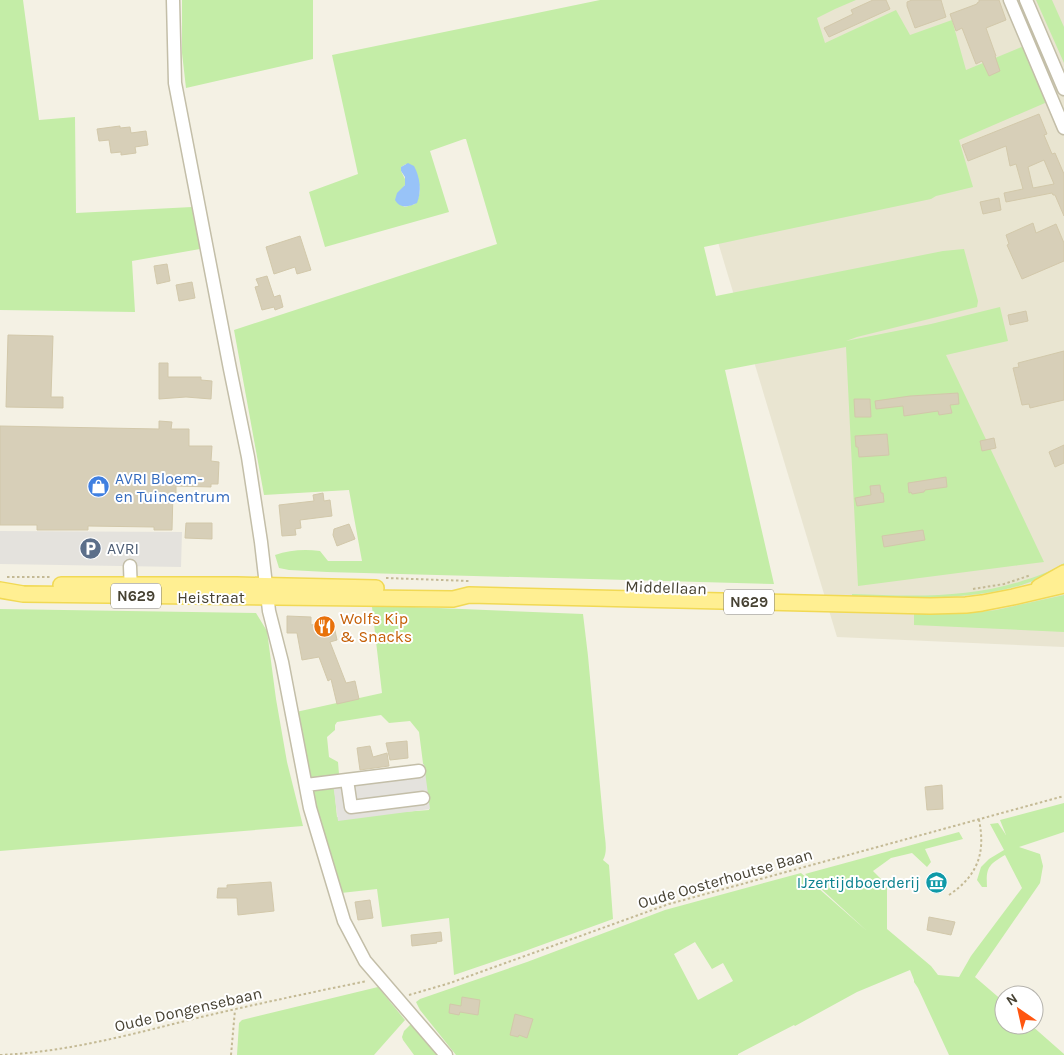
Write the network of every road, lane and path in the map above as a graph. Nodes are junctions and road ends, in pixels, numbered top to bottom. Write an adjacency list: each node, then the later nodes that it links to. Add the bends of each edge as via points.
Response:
1 (173, 0): 15 (street, via 175,83 248,458)
2 (1010, 0): 5 (street)
3 (1026, 0): 4 (street)
4 (1064, 89)
5 (1064, 128)
6 (130, 566): 13 (street)
7 (1064, 573): 16 (main road, Middellaan / N629)
8 (1035, 574): 14 (path, via 1004,584)
9 (381, 578): 11 (path)
10 (1064, 585): 16 (main road, Middellaan / N629)
11 (470, 588): 15 (main road, Middellaan / N629); 16 (main road, Middellaan / N629, via 930,606 982,603)
12 (2, 590): 13 (main road, Heistraat / N629, via 23,594)
13 (130, 590): 15 (main road, Heistraat / N629)
14 (966, 590)
15 (267, 591): 19 (street)
16 (1029, 592)
17 (419, 771): 18 (street)
18 (347, 780): 19 (street); 21 (street, via 351,807)
19 (306, 785): 24 (street, via 344,921 365,961)
20 (1064, 796): 22 (path, Oude Oosterhoutse Baan)
21 (423, 798)
22 (979, 819): 23 (path, via 979,858 972,874); 25 (path, Oude Oosterhoutse Baan, via 669,904 450,983 412,995)
23 (949, 895)
24 (380, 979): 25 (street); 26 (path, Oude Dongensebaan)
25 (397, 996): 29 (street)
26 (235, 1009): 27 (path, Oude Dongensebaan, via 89,1044); 28 (path)
27 (0, 1055)
28 (231, 1055)
29 (446, 1055)

